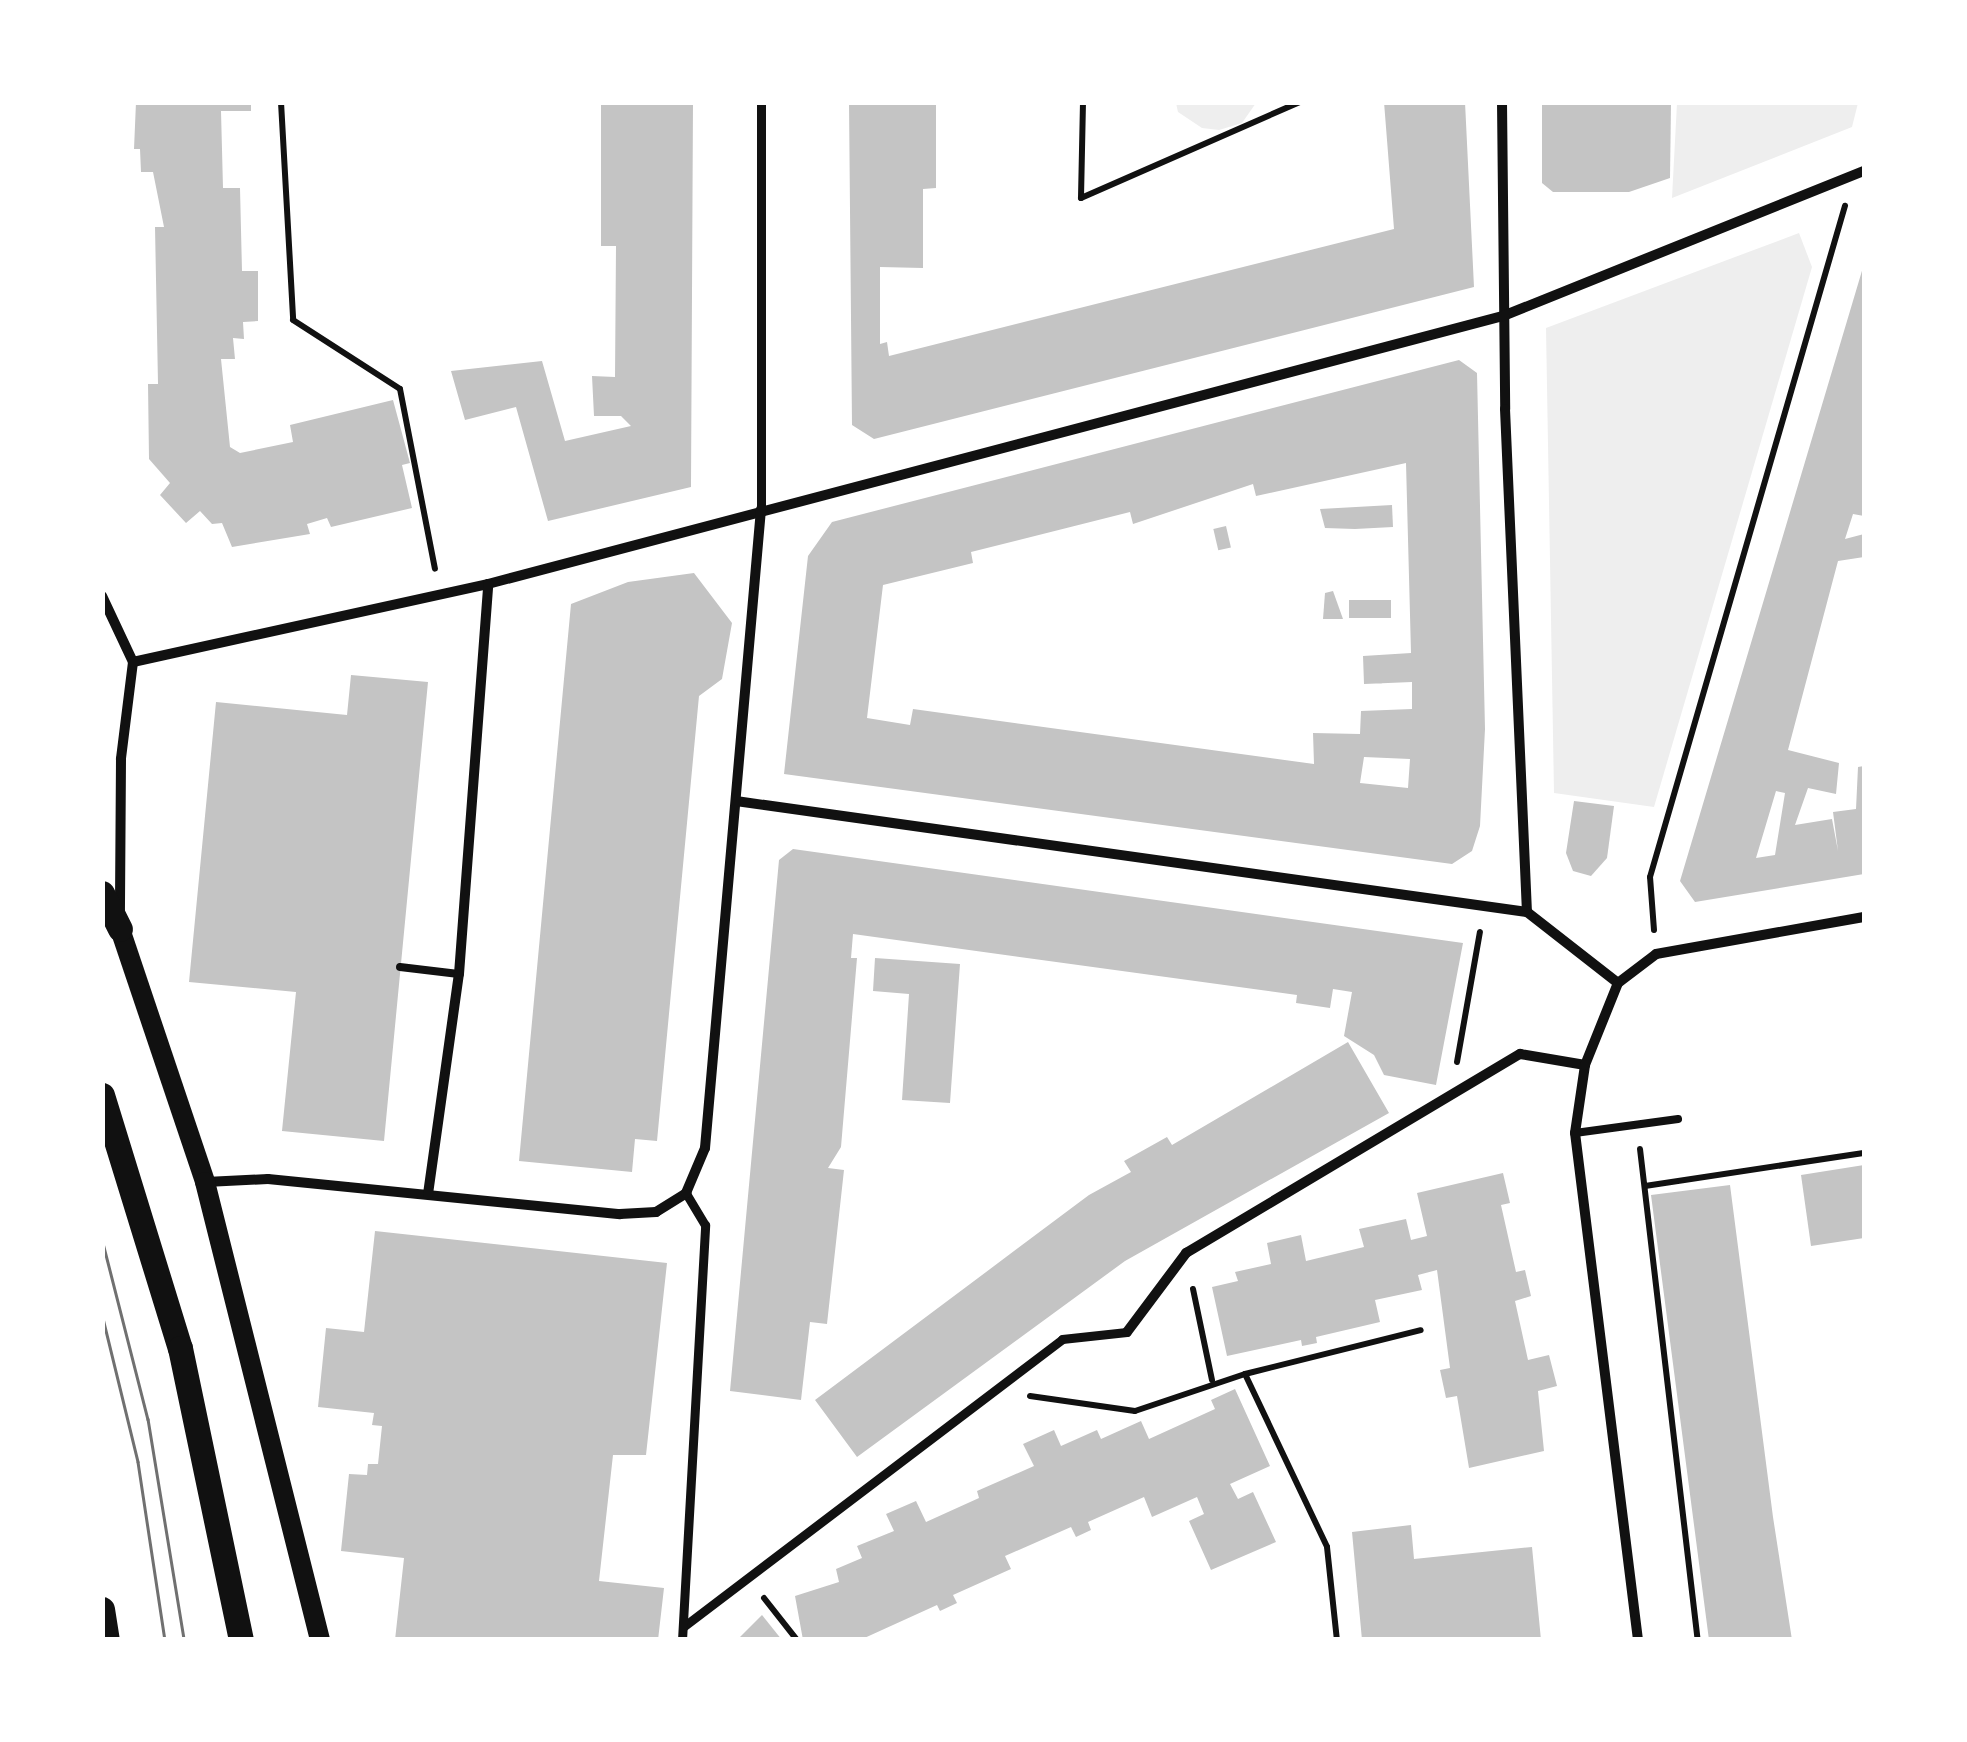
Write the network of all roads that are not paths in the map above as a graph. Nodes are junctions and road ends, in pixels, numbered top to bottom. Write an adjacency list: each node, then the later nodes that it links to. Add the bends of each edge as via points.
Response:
1 (760, 102): 5 (street)
2 (1502, 102): 4 (street)
3 (1859, 173): 4 (street)
4 (1502, 316): 5 (street); 11 (street)
5 (761, 509): 6 (street); 9 (street)
6 (488, 584): 8 (street); 15 (street)
7 (102, 596): 8 (street)
8 (133, 662): 13 (street, via 121,758)
9 (736, 801): 11 (street); 22 (street, via 705,1148)
10 (102, 893): 13 (main road)
11 (1527, 912): 16 (street)
12 (1864, 917): 16 (street, via 1656,954)
13 (120, 928): 21 (main road)
14 (400, 967): 15 (lane)
15 (459, 974): 23 (street)
16 (1618, 983): 17 (street)
17 (1585, 1065): 20 (street); 24 (street, via 1520,1054 1186,1253)
18 (102, 1095): 28 (main road, via 180,1348)
19 (1678, 1119): 20 (lane)
20 (1575, 1133): 31 (street)
21 (205, 1182): 23 (street, via 268,1180); 29 (main road)
22 (686, 1193): 23 (street, via 656,1212 620,1214); 26 (street, via 706,1225)
23 (428, 1194)
24 (1127, 1332): 26 (street, via 1062,1339)
25 (102, 1609): 27 (main road)
26 (682, 1626): 30 (street)
27 (107, 1640)
28 (241, 1640)
29 (320, 1640)
30 (682, 1640)
31 (1638, 1640)

